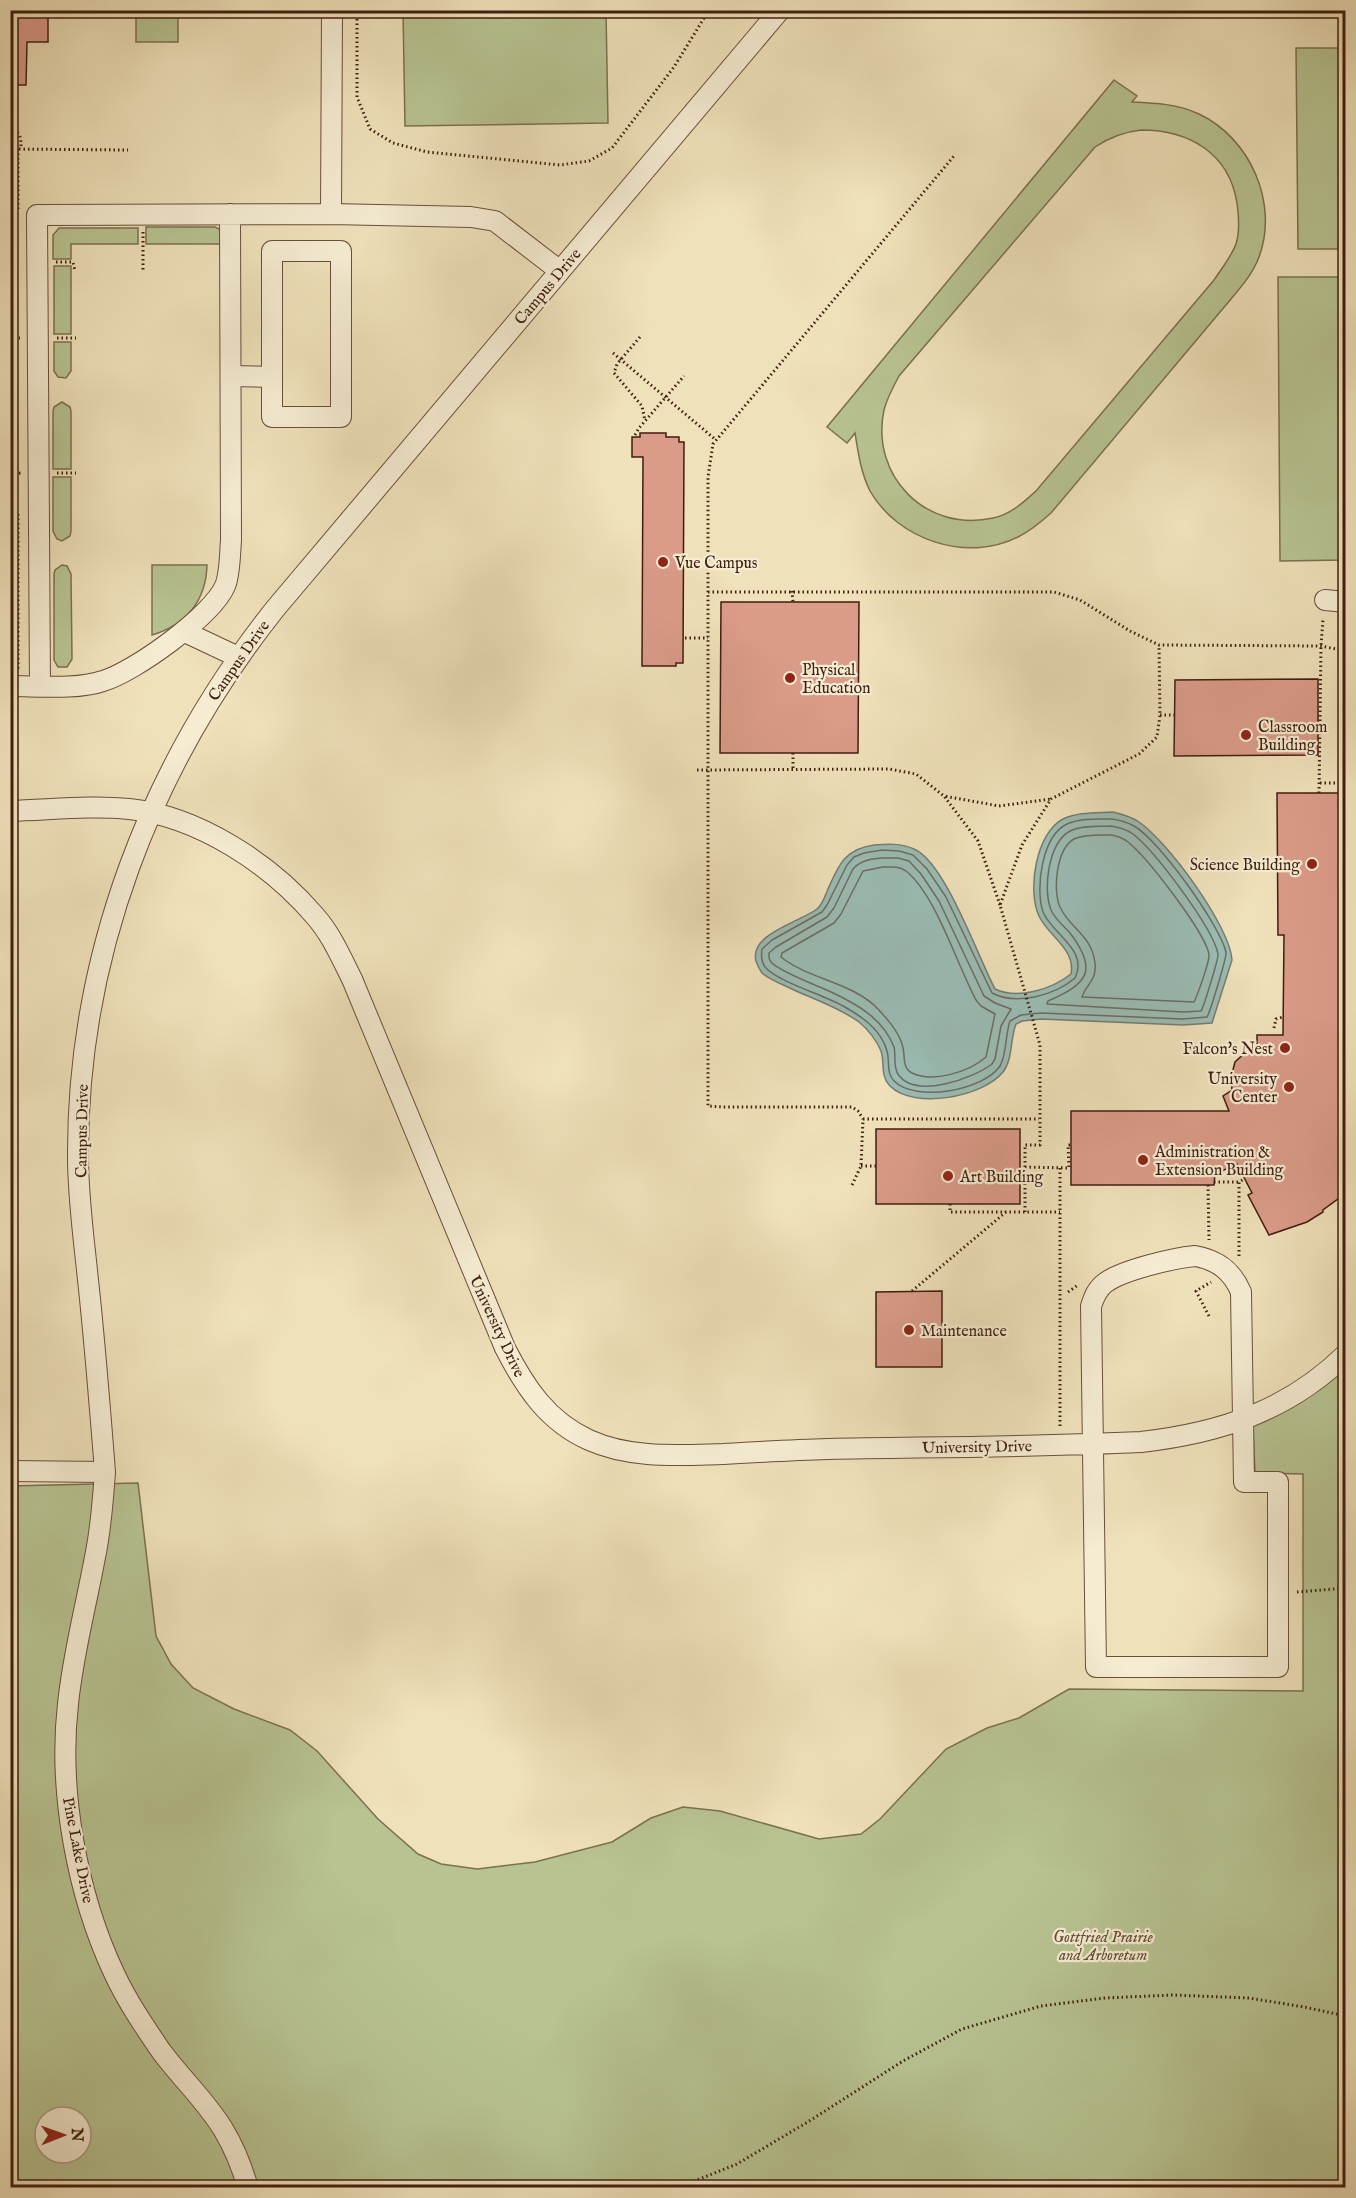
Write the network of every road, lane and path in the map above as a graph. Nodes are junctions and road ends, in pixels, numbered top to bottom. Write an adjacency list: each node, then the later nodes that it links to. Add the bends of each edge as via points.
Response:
1 (332, 10): 11 (street)
2 (357, 10): 3 (path, via 357,97 370,129 393,143 427,152 560,165 589,161 612,148 674,67)
3 (709, 10)
4 (780, 10): 14 (street, Campus Drive)
5 (10, 127): 7 (path, via 19,132)
6 (10, 149): 7 (path)
7 (21, 149): 8 (path)
8 (128, 150)
9 (954, 156): 24 (path)
10 (231, 214): 11 (street); 12 (street); 18 (street)
11 (332, 214): 14 (street, via 495,221)
12 (142, 215): 13 (path); 38 (street, via 37,215)
13 (143, 271)
14 (560, 271): 36 (street, Campus Drive)
15 (639, 338): 17 (path)
16 (613, 353): 17 (path)
17 (621, 359): 21 (path); 22 (path, via 615,375 642,406)
18 (231, 376): 20 (street); 30 (street, via 231,540 226,585)
19 (684, 376): 21 (path)
20 (272, 377): 20 (street, via 272,251 341,251 341,417 272,417)
21 (666, 397): 22 (path); 24 (path)
22 (645, 421): 23 (path)
23 (635, 435)
24 (717, 440): 26 (path, via 708,477)
25 (792, 591): 26 (path); 28 (path); 33 (path, via 1054,592 1080,600 1130,632)
26 (708, 592): 32 (path)
27 (1325, 600): 29 (street); 34 (path)
28 (793, 602)
29 (1346, 602)
30 (185, 632): 36 (street); 38 (street, via 103,681)
31 (685, 638): 32 (path)
32 (708, 638): 43 (path)
33 (1160, 645): 34 (path); 39 (path)
34 (1321, 646): 35 (path); 45 (path)
35 (1346, 651)
36 (238, 657): 51 (street, Campus Drive, via 189,735)
37 (10, 686): 38 (street)
38 (40, 686)
39 (1160, 715): 40 (path); 49 (path, via 1157,737 1139,754)
40 (1174, 715)
41 (793, 753): 44 (path)
42 (697, 770): 43 (path)
43 (708, 770): 44 (path); 55 (path, via 708,1106 845,1106 852,1107)
44 (793, 771): 48 (path, via 889,770 916,774)
45 (1320, 783): 46 (path); 47 (path)
46 (1346, 783)
47 (1319, 793)
48 (944, 796): 49 (path, via 999,806); 52 (path, via 978,841)
49 (1051, 799): 52 (path, via 1022,844)
50 (10, 811): 51 (street, University Drive, via 103,808)
51 (150, 812): 79 (street, University Drive, via 177,819 254,860 317,917 352,979 505,1348 534,1398 560,1423 604,1445 658,1454); 82 (street, Campus Drive, via 104,948 80,1099 78,1160)
52 (1000, 905): 56 (path, via 1040,1045)
53 (1283, 1017): 54 (path, via 1276,1019)
54 (1274, 1028)
55 (863, 1119): 56 (path); 58 (path)
56 (1040, 1119): 60 (path, via 1040,1145 1025,1145)
57 (1071, 1145): 61 (path, via 1069,1168)
58 (861, 1166): 59 (path); 65 (path)
59 (876, 1166)
60 (1025, 1167): 61 (path); 69 (path)
61 (1060, 1167): 70 (path)
62 (1244, 1179): 64 (path)
63 (1214, 1182): 64 (path)
64 (1239, 1182): 72 (path, via 1239,1264 1233,1257)
65 (852, 1185)
66 (1208, 1185): 71 (path)
67 (950, 1204): 68 (path, via 950,1212)
68 (1005, 1212): 69 (path); 74 (path)
69 (1025, 1212): 70 (path)
70 (1060, 1212): 75 (path)
71 (1209, 1246)
72 (1224, 1268): 76 (path, via 1196,1290); 78 (street, via 1238,1284 1242,1299); 80 (street, via 1208,1258 1181,1257 1120,1276 1097,1290 1091,1306)
73 (1086, 1279): 75 (path, via 1068,1292)
74 (912, 1292)
75 (1060, 1292): 79 (path)
76 (1209, 1316)
77 (1346, 1354): 78 (street, University Drive, via 1302,1390)
78 (1243, 1421): 80 (street, University Drive, via 1189,1436); 84 (street, via 1244,1482 1278,1482)
79 (1060, 1444): 80 (street, University Drive)
80 (1093, 1444): 84 (street, via 1096,1667 1278,1667)
81 (10, 1471): 82 (street)
82 (105, 1472): 86 (street, Pine Lake Drive, via 64,1752 78,1862 91,1912 115,1974 162,2052 222,2128)
83 (1346, 1588): 84 (path)
84 (1278, 1594)
85 (1346, 2016): 87 (path, via 1249,1998 1184,1995 1105,1998 1041,2006 962,2029 737,2164)
86 (248, 2187)
87 (677, 2187)

